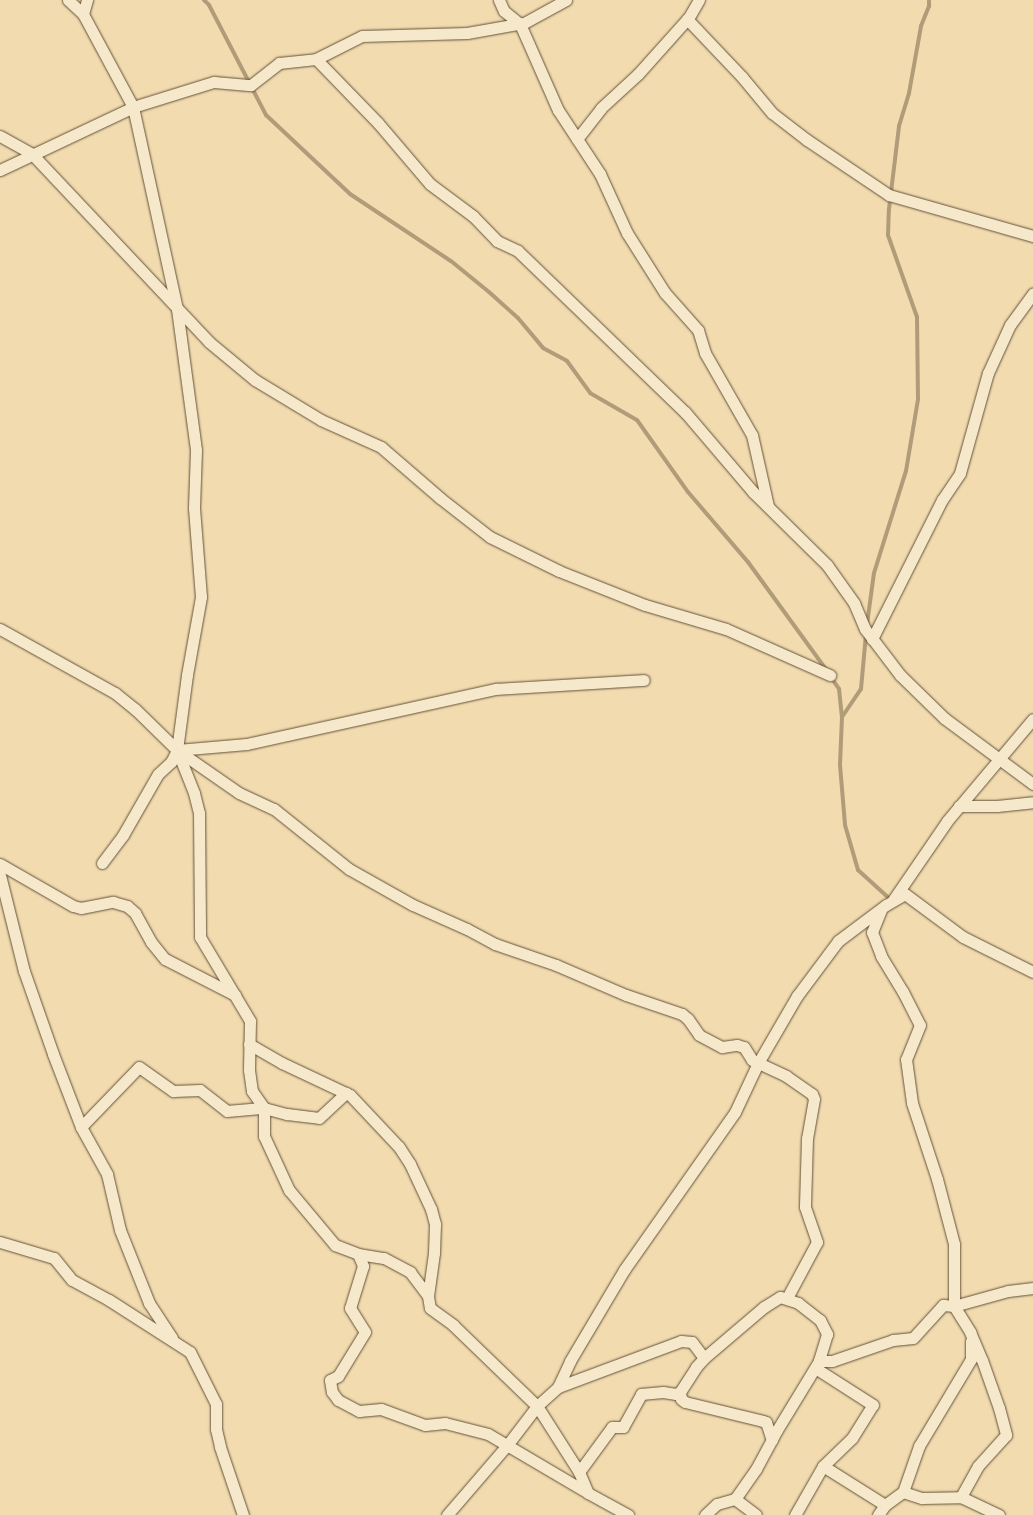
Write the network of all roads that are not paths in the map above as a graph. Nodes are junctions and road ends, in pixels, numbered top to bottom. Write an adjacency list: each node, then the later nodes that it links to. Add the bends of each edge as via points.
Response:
1 (68, 0): 6 (street)
2 (87, 0): 6 (street)
3 (500, 0): 8 (street, via 504,10)
4 (566, 0): 8 (street)
5 (699, 0): 7 (street)
6 (83, 14): 10 (street)
7 (687, 19): 12 (street, via 638,74 601,108); 15 (street, via 772,114 889,195)
8 (520, 24): 9 (street, via 467,33 362,36); 12 (street, via 558,110)
9 (316, 59): 10 (street, via 279,63 251,85 214,82); 18 (street, via 378,123 430,184 473,216 497,241 518,251 594,323 685,412)
10 (133, 107): 13 (street); 17 (street)
11 (0, 136): 13 (street)
12 (577, 139): 18 (street, via 600,174 627,233 665,293 698,330 705,353 752,436)
13 (32, 154): 14 (street); 17 (street)
14 (0, 170)
15 (1033, 236)
16 (1033, 293): 20 (street, via 1010,325 988,373 960,473 942,500)
17 (177, 309): 21 (street, via 209,342 255,380 321,420 381,447 490,537 559,571 646,605 726,630); 24 (street, via 196,450 194,508 201,597)
18 (768, 506): 20 (street, via 827,565 854,603)
19 (0, 629): 24 (street, via 115,693)
20 (872, 639): 25 (street, via 900,675 939,713)
21 (830, 676)
22 (644, 680): 24 (street, via 496,689 247,744)
23 (1033, 718): 25 (street)
24 (177, 750): 29 (street, via 171,762 158,774 123,835); 35 (street, via 199,813 200,937); 37 (street, via 239,793 274,809 349,869 413,904 500,946 556,965 626,996 682,1014 699,1035 722,1047 744,1047 748,1057)
25 (998, 759): 26 (street); 28 (street)
26 (1033, 784)
27 (1033, 802): 28 (street)
28 (959, 806): 32 (street)
29 (102, 863)
30 (0, 864): 35 (street, via 73,906 80,908 113,902 127,906 136,913 151,942 165,959)
31 (0, 875): 40 (street, via 24,971)
32 (892, 901): 33 (street); 34 (street, via 905,894 963,937)
33 (882, 908): 37 (street, via 838,942 797,996); 46 (street, via 872,932 881,956 920,1025 906,1059 912,1103 954,1244)
34 (1033, 972)
35 (235, 995): 36 (street, via 250,1021)
36 (249, 1044): 38 (street); 39 (street, via 252,1091)
37 (758, 1063): 45 (street, via 786,1076 812,1094 814,1100 807,1138 805,1207 817,1242); 51 (street, via 735,1112 624,1270)
38 (346, 1093): 39 (street, via 319,1118); 44 (street, via 358,1101 399,1148 431,1208 436,1231)
39 (264, 1108): 40 (street, via 226,1112 200,1090 173,1091 139,1067); 42 (street, via 263,1133 289,1190 335,1245)
40 (82, 1126): 48 (street, via 107,1174 120,1230 149,1303)
41 (0, 1242): 48 (street, via 54,1258 72,1280)
42 (358, 1254): 44 (street, via 384,1258 399,1265 410,1272); 55 (street, via 363,1266 350,1308 365,1332 338,1376 330,1380 338,1400 359,1411 381,1409 426,1424 470,1427)
43 (1033, 1288): 46 (street)
44 (428, 1296): 53 (street, via 430,1308 453,1325)
45 (787, 1298): 49 (street, via 780,1297 764,1307); 50 (street, via 818,1317 826,1330)
46 (954, 1306): 47 (street); 50 (street, via 943,1305 913,1338 893,1340)
47 (970, 1332): 58 (street, via 971,1359 919,1446); 60 (street, via 1006,1435 978,1466)
48 (172, 1338): 63 (street, via 190,1352 216,1404 220,1447)
49 (704, 1358): 51 (street, via 692,1342 681,1341); 52 (street)
50 (818, 1365): 54 (street); 56 (street, via 873,1405 852,1438)
51 (558, 1387): 53 (street)
52 (680, 1392): 54 (street, via 685,1402 766,1422); 57 (street, via 641,1394 624,1427 612,1426)
53 (537, 1406): 55 (street); 57 (street)
54 (772, 1440): 61 (street)
55 (508, 1444): 59 (street); 64 (street)
56 (823, 1466): 62 (street); 68 (street)
57 (579, 1472): 59 (street)
58 (903, 1492): 60 (street, via 922,1498); 62 (street)
59 (588, 1493): 65 (street)
60 (961, 1497): 70 (street)
61 (735, 1499): 66 (street, via 717,1504); 67 (street)
62 (885, 1505): 69 (street)
63 (243, 1515)
64 (447, 1515)
65 (628, 1515)
66 (705, 1515)
67 (756, 1515)
68 (795, 1515)
69 (878, 1515)
70 (999, 1515)

